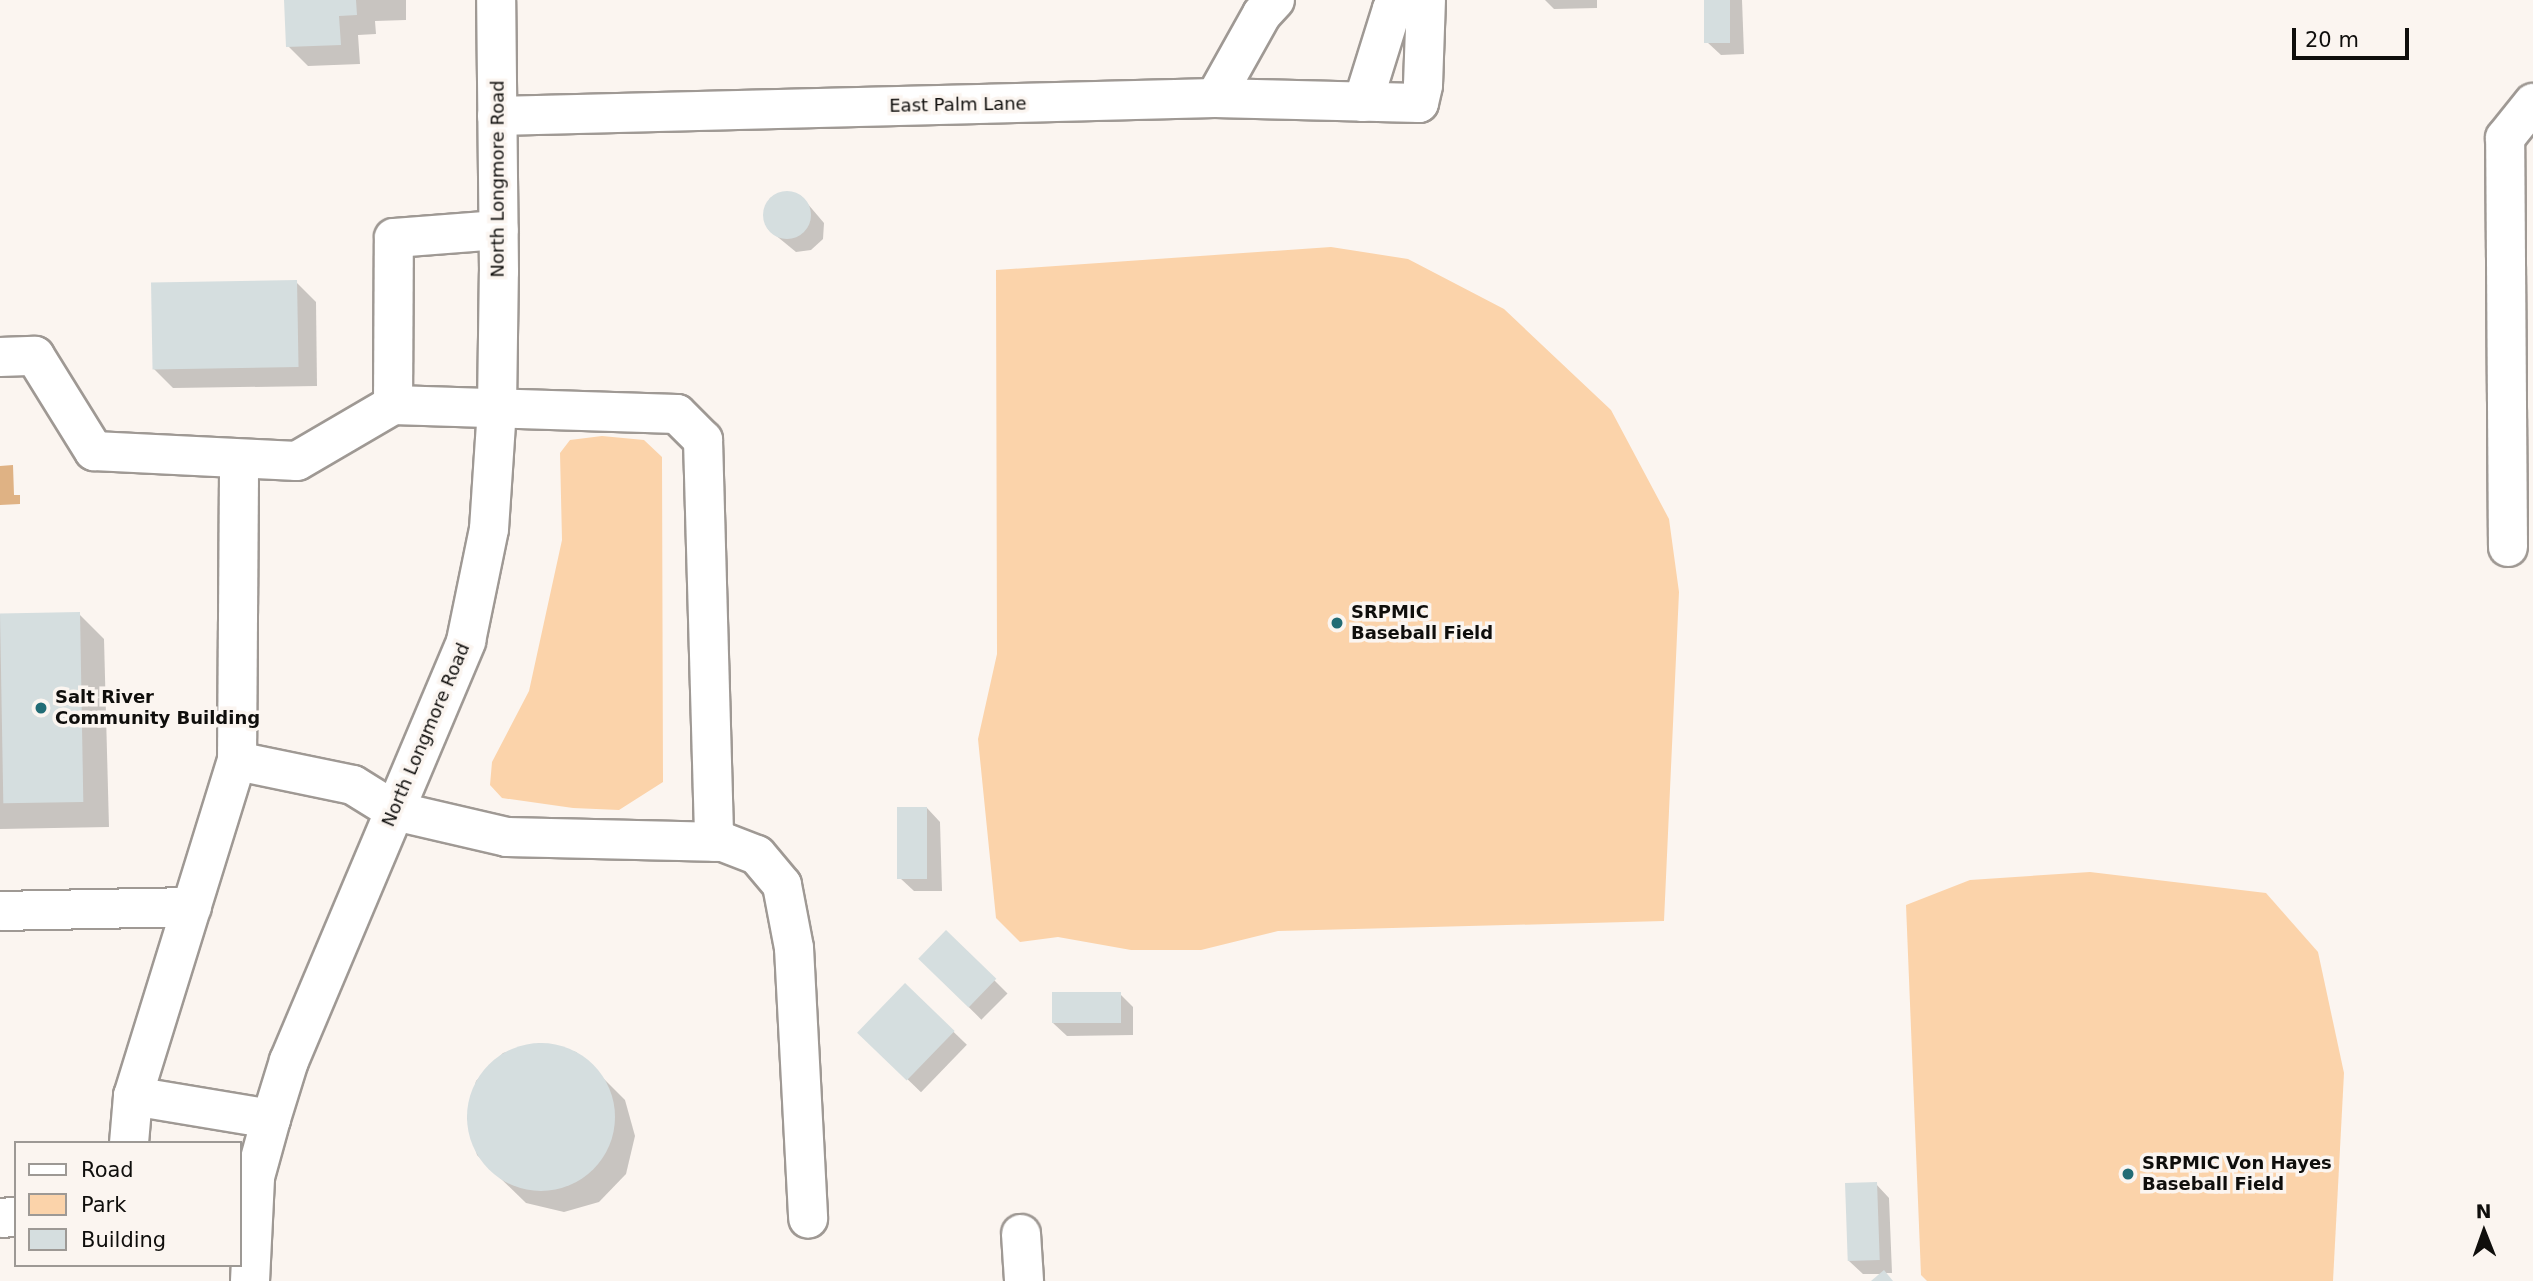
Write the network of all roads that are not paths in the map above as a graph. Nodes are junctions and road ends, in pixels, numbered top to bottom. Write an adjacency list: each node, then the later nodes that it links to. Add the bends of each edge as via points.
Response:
1 (496, 0): 8 (street, North Longmore Road)
2 (1275, 0): 5 (street, via 1262,14)
3 (1400, 0): 6 (street, via 1392,9)
4 (1426, 0): 6 (street, East Palm Lane, via 1419,103)
5 (1215, 98): 6 (street, East Palm Lane); 8 (street, East Palm Lane)
6 (1363, 102)
7 (2533, 103): 14 (street, via 2505,138)
8 (498, 116): 9 (street, North Longmore Road)
9 (499, 230): 11 (street, via 394,238); 12 (street, North Longmore Road)
10 (0, 357): 13 (street, via 35,356 94,451)
11 (393, 405): 12 (street); 13 (street, via 297,461)
12 (496, 408): 16 (street, North Longmore Road, via 489,529 466,641); 17 (street, via 677,414 703,440)
13 (240, 459): 15 (street)
14 (2508, 547)
15 (237, 761): 16 (street, via 353,785); 18 (street)
16 (394, 811): 17 (street, via 507,837); 21 (street, North Longmore Road, via 289,1061)
17 (714, 842): 23 (street, via 757,855 782,885 794,948)
18 (192, 907): 19 (street); 20 (street)
19 (0, 911)
20 (133, 1096): 21 (street); 22 (street)
21 (271, 1119): 25 (street, North Longmore Road, via 255,1177)
22 (128, 1141)
23 (808, 1219)
24 (1021, 1234): 26 (street)
25 (250, 1281)
26 (1024, 1281)

